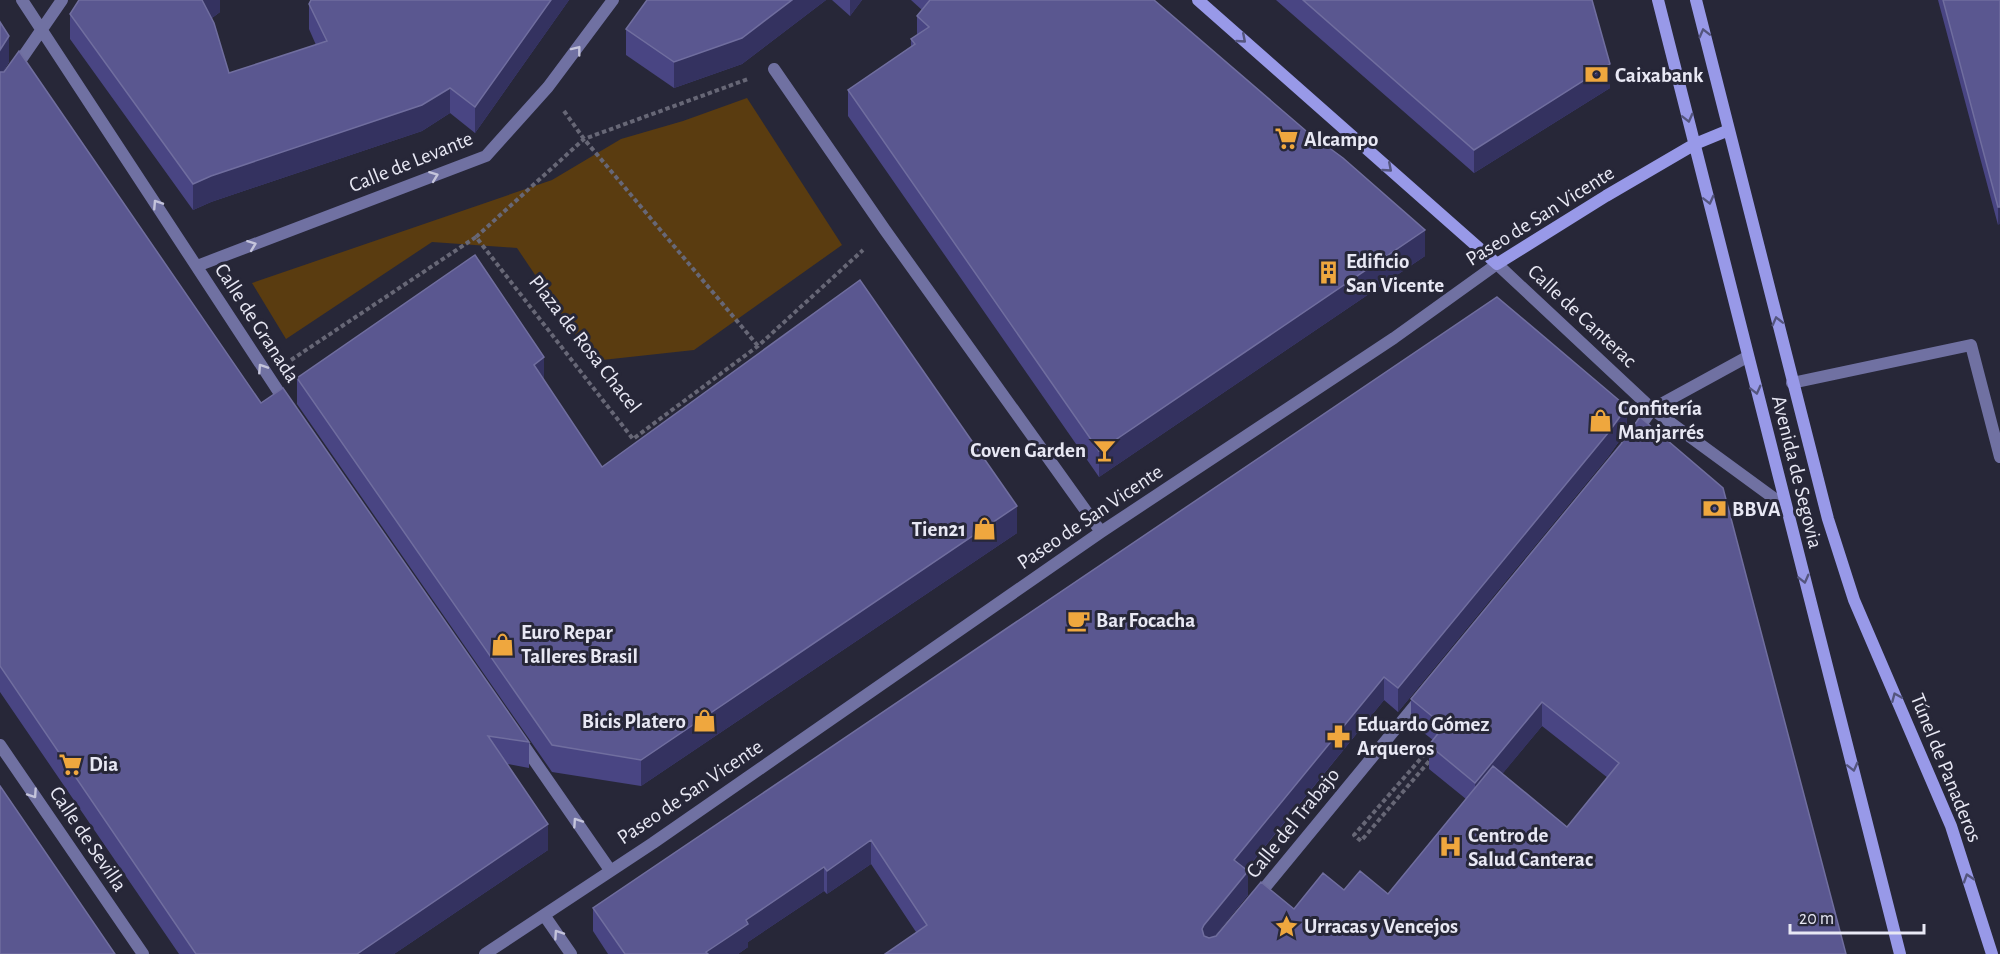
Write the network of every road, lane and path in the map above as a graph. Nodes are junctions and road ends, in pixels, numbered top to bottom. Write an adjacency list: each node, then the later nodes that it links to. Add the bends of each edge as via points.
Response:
1 (22, 0): 7 (street, Calle de Granada)
2 (62, 0): 7 (street)
3 (613, 0): 9 (street, Calle de Levante, one-way to 3)
4 (1198, 0): 16 (main road, Calle de Canterac, one-way to 16)
5 (1658, 0): 13 (main road, Avenida de Segovia, one-way to 13)
6 (1696, 0): 11 (main road, Avenida de Segovia, one-way to 6)
7 (42, 29): 10 (street); 17 (street, Calle de Granada, one-way to 7)
8 (774, 69): 12 (path); 14 (street)
9 (548, 87): 12 (path); 17 (street, Calle de Levante, one-way to 9, via 486,156)
10 (0, 90)
11 (1729, 130): 13 (main road, Paseo de San Vicente); 21 (main road, Avenida de Segovia, one-way to 11)
12 (584, 139): 15 (path); 18 (path)
13 (1695, 144): 16 (main road, Paseo de San Vicente); 19 (main road, Avenida de Segovia, one-way to 19)
14 (885, 230): 18 (path, Plaza de Rosa Chacel); 27 (street)
15 (476, 237): 18 (path, Plaza de Rosa Chacel, via 633,439); 20 (path)
16 (1497, 264): 22 (street, Calle de Canterac); 27 (street, Paseo de San Vicente, via 1394,338)
17 (197, 266): 20 (street, Calle de Granada, one-way to 17)
18 (758, 346)
19 (1747, 357): 22 (street); 26 (main road, Avenida de Segovia, one-way to 26)
20 (266, 375): 23 (street, Calle de Granada)
21 (1792, 383): 25 (street, via 1971,345); 28 (main road, Avenida de Segovia)
22 (1652, 409): 24 (street); 26 (street, Calle de Canterac)
23 (293, 414)
24 (1628, 444)
25 (2000, 457)
26 (1786, 507): 43 (main road, Avenida de Segovia, one-way to 43)
27 (1101, 532): 37 (street, Paseo de San Vicente)
28 (1854, 600): 44 (main road, Túnel de Panaderos, one-way to 28, via 1952,826)
29 (1430, 687): 31 (street, Calle del Trabajo)
30 (515, 732): 37 (street, one-way to 30)
31 (1393, 732): 33 (path); 38 (street, Calle del Trabajo)
32 (0, 745): 34 (street, Calle de Sevilla)
33 (1423, 756): 36 (path); 36 (path, via 1354,835 1361,841)
34 (4, 759): 40 (street, Calle de Sevilla, one-way to 40)
35 (1436, 760): 36 (path, via 1433,757)
36 (1430, 761)
37 (610, 870): 39 (street, Paseo de San Vicente)
38 (1248, 908)
39 (544, 915): 41 (street, Paseo de San Vicente); 42 (street, one-way to 39)
40 (143, 954)
41 (485, 954)
42 (571, 954)
43 (1900, 954)
44 (1992, 954)

